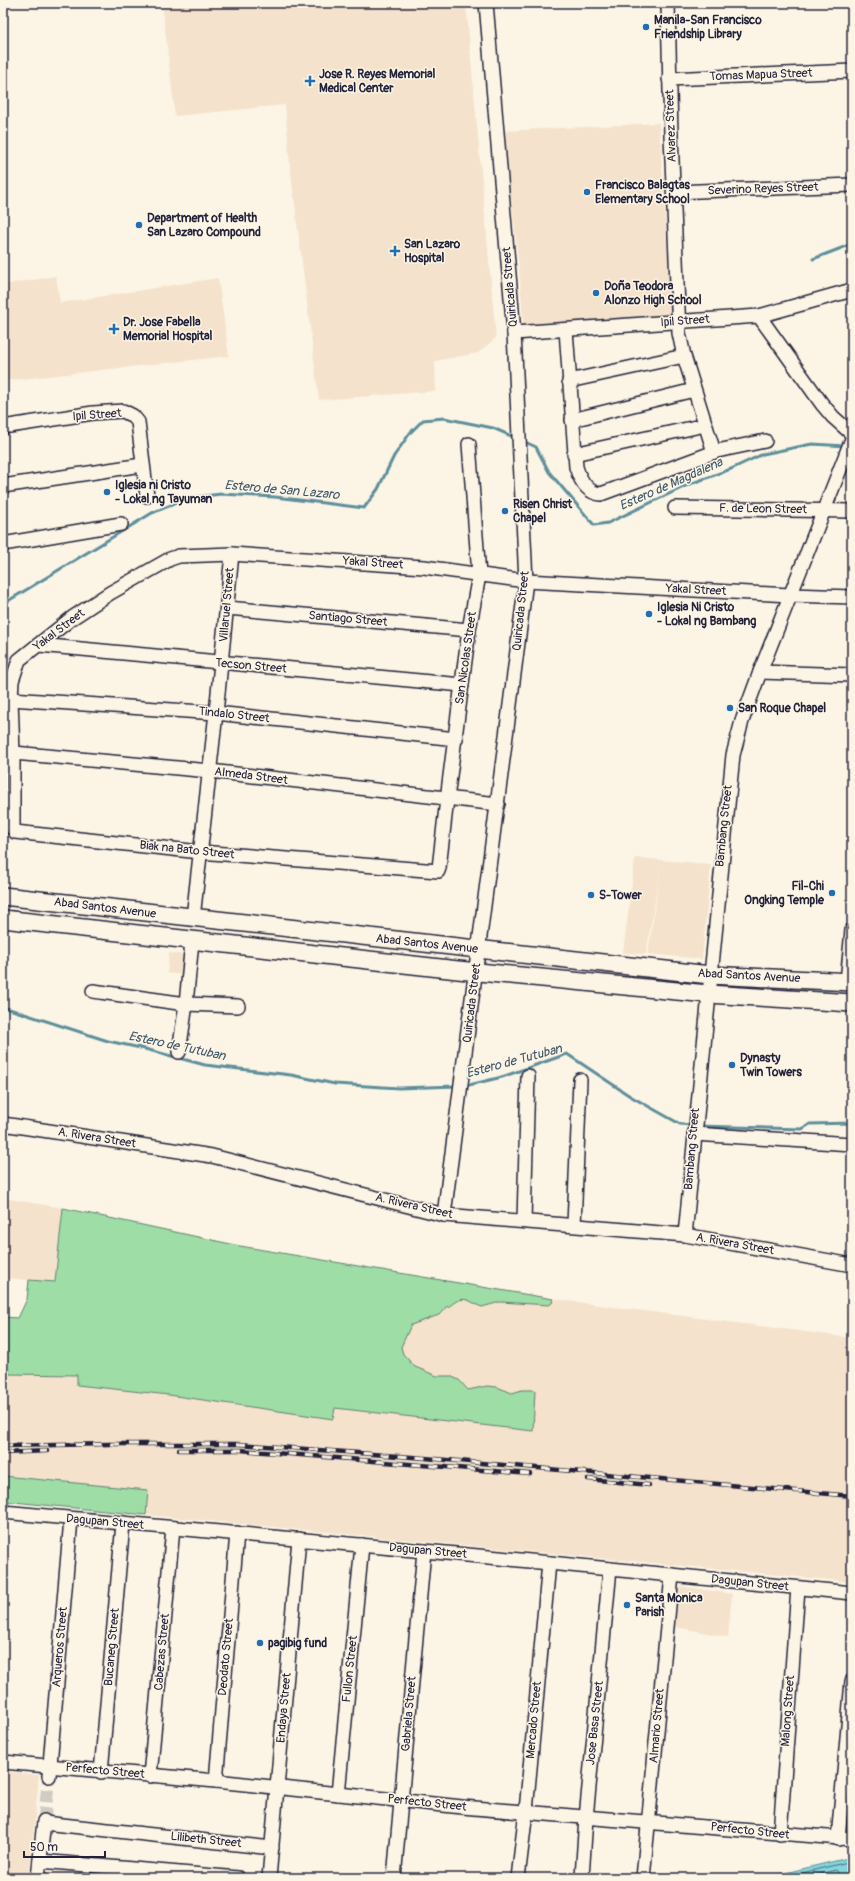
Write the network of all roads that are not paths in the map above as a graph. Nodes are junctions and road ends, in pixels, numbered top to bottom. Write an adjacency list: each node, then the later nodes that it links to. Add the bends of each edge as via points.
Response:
1 (486, 3): 11 (street, Quiricada Street)
2 (668, 3): 4 (street, Alvarez Street)
3 (852, 71): 4 (street, Tomas Mapua Street)
4 (669, 78): 6 (street, Alvarez Street)
5 (852, 185): 6 (street, Severino Reyes Street)
6 (674, 192): 9 (street, Alvarez Street)
7 (852, 290): 8 (street, Ipil Street)
8 (759, 316): 9 (street, Ipil Street); 18 (street, via 822,404)
9 (680, 322): 10 (street, Ipil Street); 12 (street, Alvarez Street)
10 (566, 330): 11 (street, Ipil Street); 13 (street)
11 (514, 333): 34 (street, Quiricada Street)
12 (684, 356): 13 (street); 14 (street, Alvarez Street)
13 (569, 381): 15 (street)
14 (694, 390): 15 (street); 16 (street, Alvarez Street)
15 (572, 420): 23 (street)
16 (705, 425): 22 (street, Alvarez Street); 23 (street)
17 (3, 427): 24 (street, Ipil Street, via 123,411 138,422)
18 (852, 434)
19 (852, 439): 28 (street, Bambang Street)
20 (765, 441): 22 (street)
21 (468, 444): 33 (street, San Nicolas Street)
22 (714, 452): 23 (street, via 601,494 593,494 579,477)
23 (574, 454)
24 (142, 464): 25 (street); 26 (street, Ipil Street)
25 (3, 486)
26 (147, 496)
27 (675, 508): 28 (street, F. de Leon Street)
28 (824, 510): 29 (street, F. de Leon Street); 35 (street, Bambang Street)
29 (852, 511)
30 (121, 524): 31 (street)
31 (3, 544)
32 (232, 554): 33 (street, Yakal Street, via 424,567); 37 (street, Villaruel Street); 39 (street, Yakal Street, via 179,556 170,559 110,592)
33 (479, 574): 34 (street, Yakal Street); 38 (street, San Nicolas Street)
34 (526, 581): 35 (street, Yakal Street); 50 (street, Quiricada Street)
35 (790, 595): 36 (street, Yakal Street); 41 (street, Bambang Street)
36 (852, 597)
37 (227, 608): 38 (street, Santiago Street); 40 (street, Villaruel Street)
38 (469, 630): 43 (street, San Nicolas Street)
39 (39, 645): 40 (street, Tecson Street); 44 (street, Yakal Street, via 19,660 12,681)
40 (221, 663): 43 (street, Tecson Street); 45 (street, Villaruel Street)
41 (760, 672): 42 (street); 60 (street, Bambang Street, via 732,755)
42 (852, 675)
43 (462, 685): 46 (street, San Nicolas Street)
44 (11, 699): 45 (street, Tindalo Street); 47 (street, Yakal Street)
45 (216, 713): 46 (street, Tindalo Street); 48 (street, Villaruel Street)
46 (456, 739): 49 (street, San Nicolas Street)
47 (8, 752): 48 (street, Almeda Street); 51 (street, Biak na Bato Street, via 16,832)
48 (210, 771): 49 (street, Almeda Street); 51 (street, Villaruel Street)
49 (447, 798): 50 (street, Almeda Street); 52 (street, San Nicolas Street)
50 (498, 804): 58 (street, Quiricada Street)
51 (200, 852): 52 (street, Biak na Bato Street); 54 (street, Villaruel Street)
52 (438, 872)
53 (3, 896): 54 (main road, Abad Santos Avenue)
54 (193, 918): 58 (main road, Abad Santos Avenue)
55 (3, 919): 57 (main road, Abad Santos Avenue)
56 (852, 930): 61 (street)
57 (192, 940): 59 (main road, Abad Santos Avenue); 65 (street)
58 (479, 950): 59 (street, Quiricada Street); 60 (main road, Abad Santos Avenue)
59 (476, 971): 63 (main road, Abad Santos Avenue); 73 (street, Quiricada Street)
60 (710, 975): 61 (main road, Abad Santos Avenue); 63 (street, Bambang Street)
61 (849, 982)
62 (93, 991): 65 (street)
63 (708, 994): 64 (main road, Abad Santos Avenue); 71 (street, Bambang Street)
64 (852, 1003)
65 (186, 1004): 66 (street); 67 (street)
66 (238, 1006)
67 (179, 1052)
68 (528, 1076): 74 (street)
69 (580, 1080): 75 (street)
70 (3, 1124): 73 (street, A. Rivera Street, via 212,1156)
71 (694, 1127): 72 (street); 76 (street, Bambang Street)
72 (852, 1144)
73 (444, 1215): 74 (street, A. Rivera Street)
74 (524, 1221): 75 (street, A. Rivera Street)
75 (574, 1225): 76 (street, A. Rivera Street)
76 (685, 1235): 77 (street, A. Rivera Street)
77 (852, 1266)
78 (3, 1512): 79 (street, Dagupan Street)
79 (71, 1519): 80 (street, Dagupan Street); 93 (street, Arqueros Street)
80 (123, 1523): 81 (street, Dagupan Street); 94 (street, Bucaneg Street)
81 (173, 1528): 82 (street, Dagupan Street); 95 (street, Cabezas Street)
82 (237, 1533): 83 (street, Dagupan Street); 96 (street, Deodato Street)
83 (299, 1539): 84 (street, Dagupan Street); 97 (street, Endaya Street)
84 (362, 1545): 85 (street, Dagupan Street); 98 (street, Fullon Street)
85 (424, 1551): 86 (street, Dagupan Street); 99 (street, Gabriela Street)
86 (549, 1563): 87 (street, Dagupan Street); 100 (street, Mercado Street)
87 (610, 1569): 88 (street, Dagupan Street); 101 (street, Jose Basa Street)
88 (672, 1575): 89 (street, Dagupan Street); 102 (street, Almario Street)
89 (798, 1588): 90 (street, Dagupan Street); 103 (street, Malong Street)
90 (852, 1593)
91 (852, 1681): 104 (street)
92 (3, 1762): 93 (street, Perfecto Street)
93 (50, 1771): 94 (street, Perfecto Street)
94 (101, 1772): 95 (street, Perfecto Street)
95 (150, 1776): 96 (street, Perfecto Street)
96 (216, 1781): 97 (street, Perfecto Street)
97 (277, 1788): 98 (street, Perfecto Street); 106 (street, Endaya Street)
98 (338, 1794): 99 (street, Perfecto Street)
99 (400, 1800): 100 (street, Perfecto Street); 112 (street, Gabriela Street)
100 (526, 1811): 101 (street, Perfecto Street); 113 (street, Mercado Street)
101 (586, 1818): 102 (street, Perfecto Street); 108 (street, Jose Basa Street)
102 (648, 1823): 103 (street, Perfecto Street); 114 (street, Almario Street)
103 (780, 1834): 104 (street, Perfecto Street)
104 (838, 1839): 105 (street, Perfecto Street)
105 (852, 1839)
106 (272, 1848): 107 (street, Lilibeth Street, via 44,1822); 111 (street, Endaya Street)
107 (40, 1861): 109 (street); 110 (street)
108 (582, 1877)
109 (38, 1878)
110 (238, 1878)
111 (269, 1878)
112 (394, 1878)
113 (518, 1878)
114 (643, 1878)

